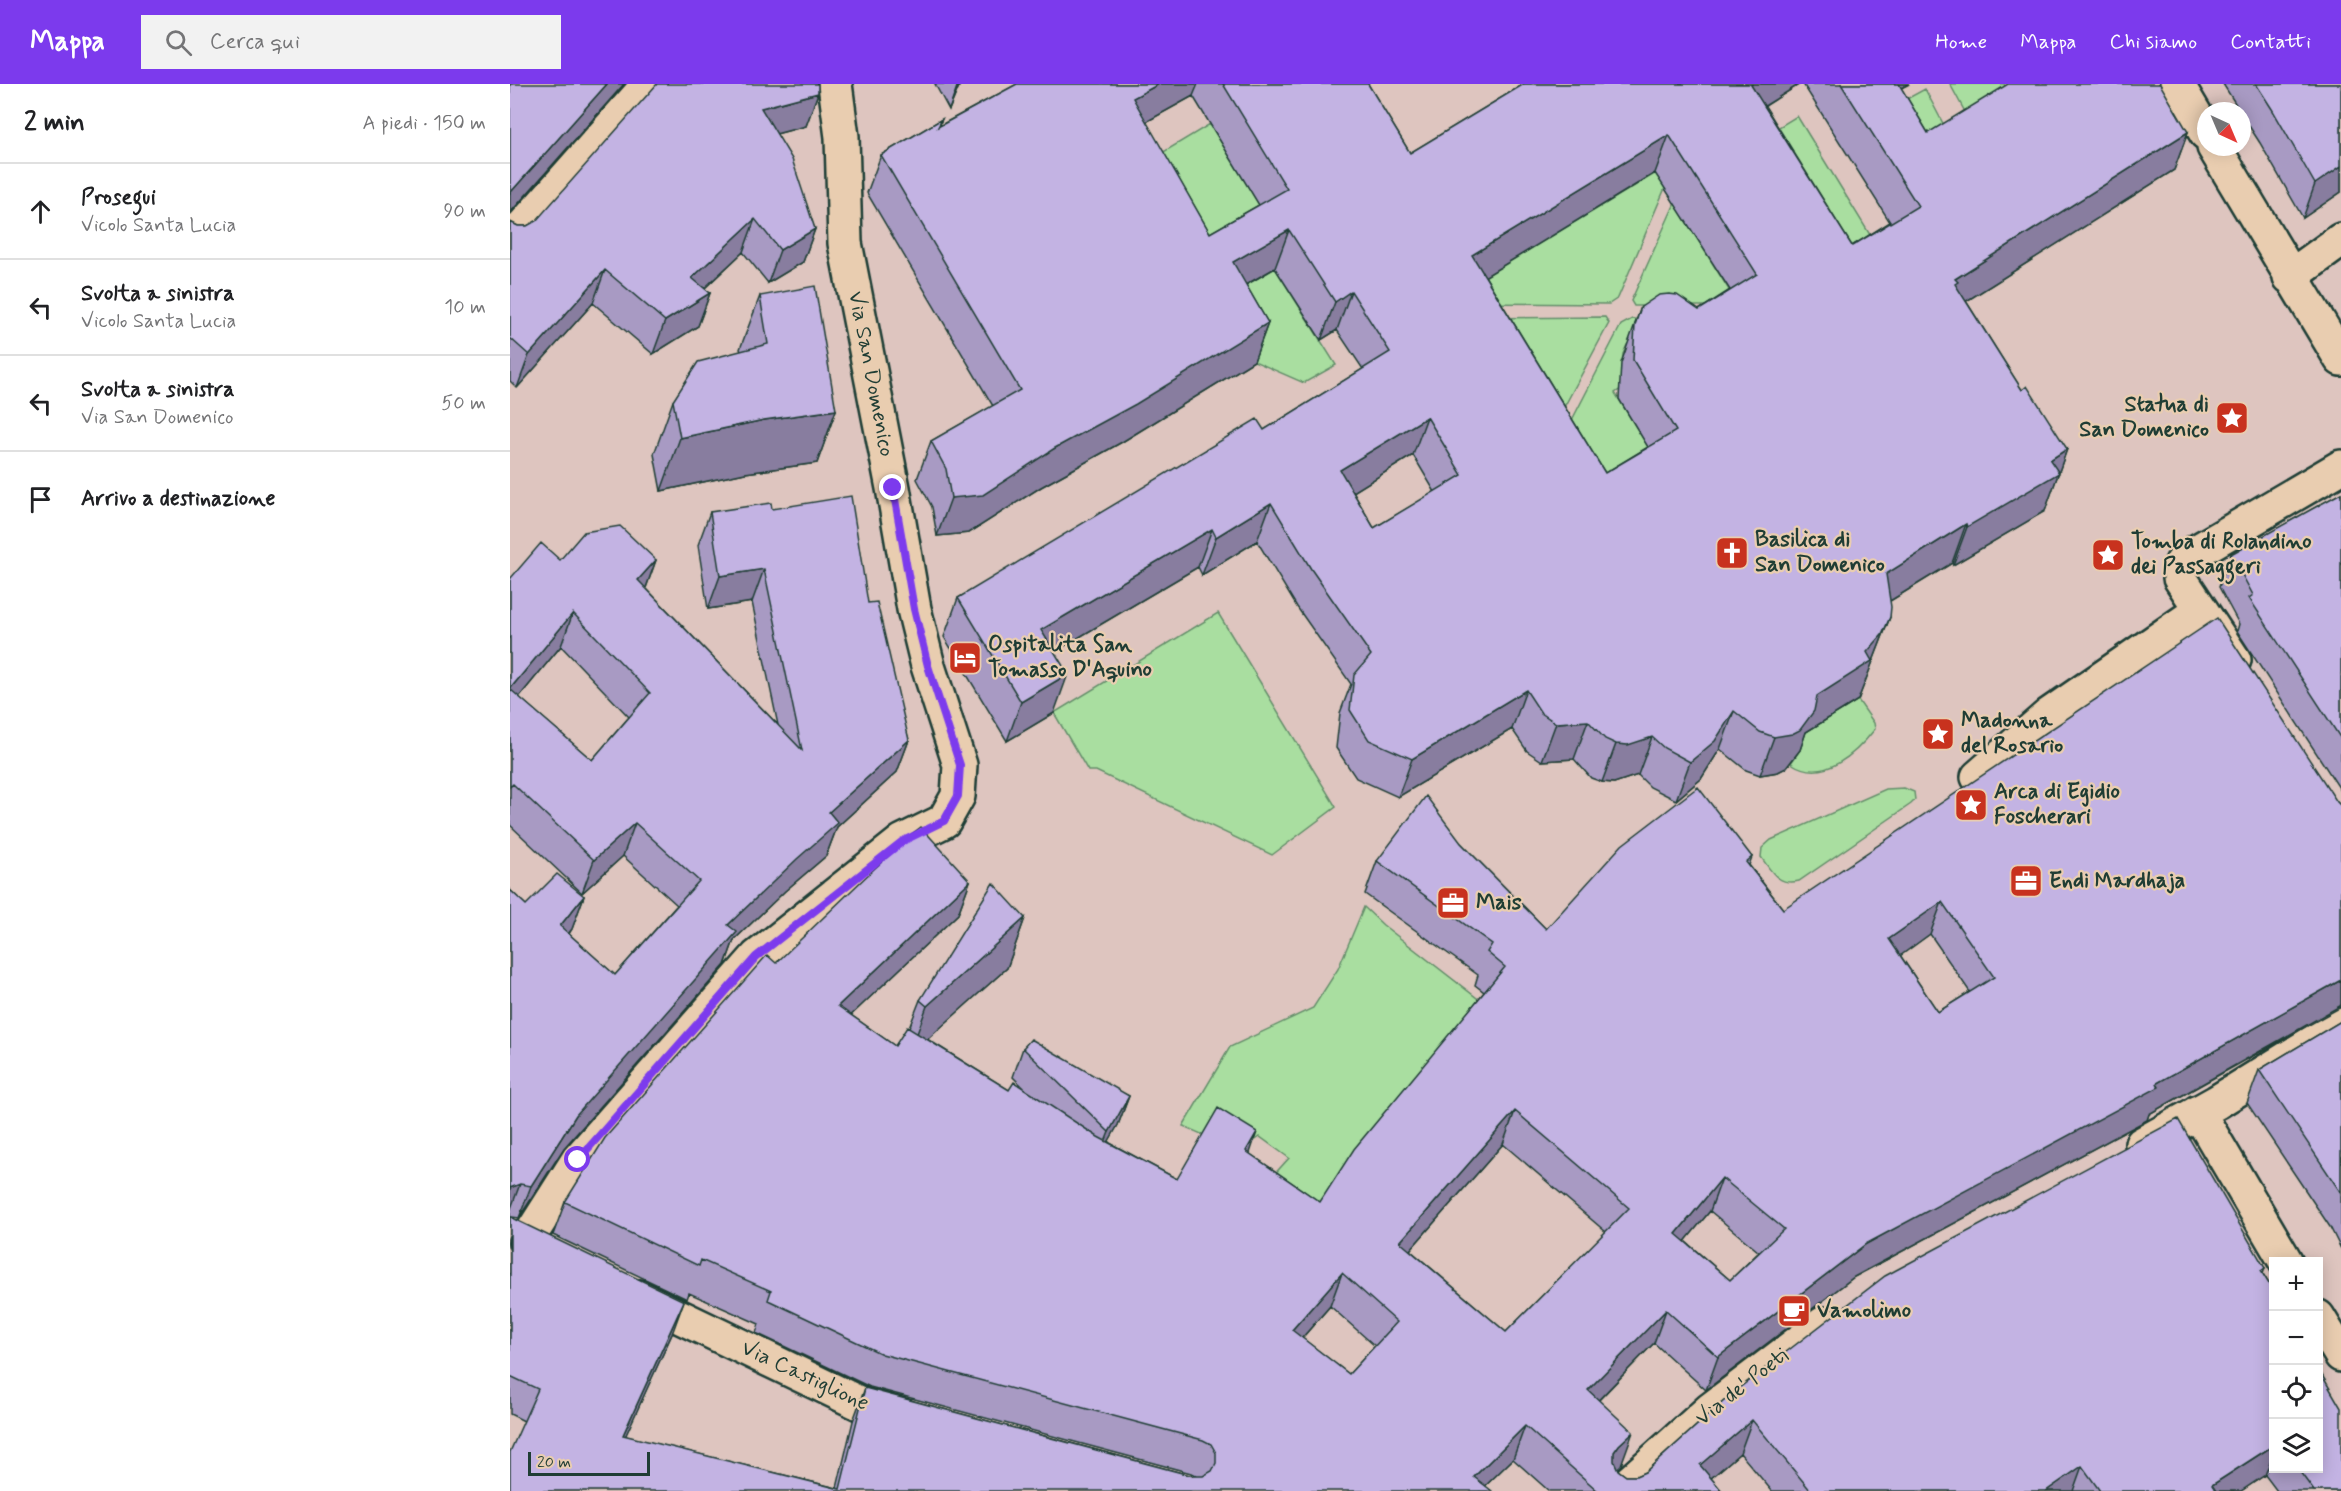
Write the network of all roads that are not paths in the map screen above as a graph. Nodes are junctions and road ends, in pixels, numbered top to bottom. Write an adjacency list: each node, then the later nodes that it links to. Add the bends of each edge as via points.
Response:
1 (649, 84): 7 (street)
2 (835, 84): 17 (street, Via San Domenico, via 842,137 845,243 914,609 960,765 958,796 944,821 903,841 756,957 578,1160)
3 (2177, 84): 4 (street)
4 (2197, 118)
5 (2219, 156): 8 (street)
6 (2341, 240): 8 (street)
7 (510, 241)
8 (2290, 277): 9 (street)
9 (2341, 359)
10 (2341, 467): 11 (street, via 2182,563 2180,578)
11 (2201, 610): 12 (street); 13 (street, via 2049,716)
12 (2253, 689)
13 (1978, 777)
14 (2341, 1025): 15 (street)
15 (2198, 1112): 16 (street); 19 (street)
16 (2118, 1157)
17 (518, 1238): 18 (street)
18 (557, 1257)
19 (2283, 1257)
20 (609, 1283): 24 (street, Via Castiglione, via 863,1405)
21 (1845, 1307): 25 (street, Via de' Poeti, via 1710,1410)
22 (2323, 1324): 23 (street)
23 (2341, 1355)
24 (931, 1423)
25 (1620, 1491)

